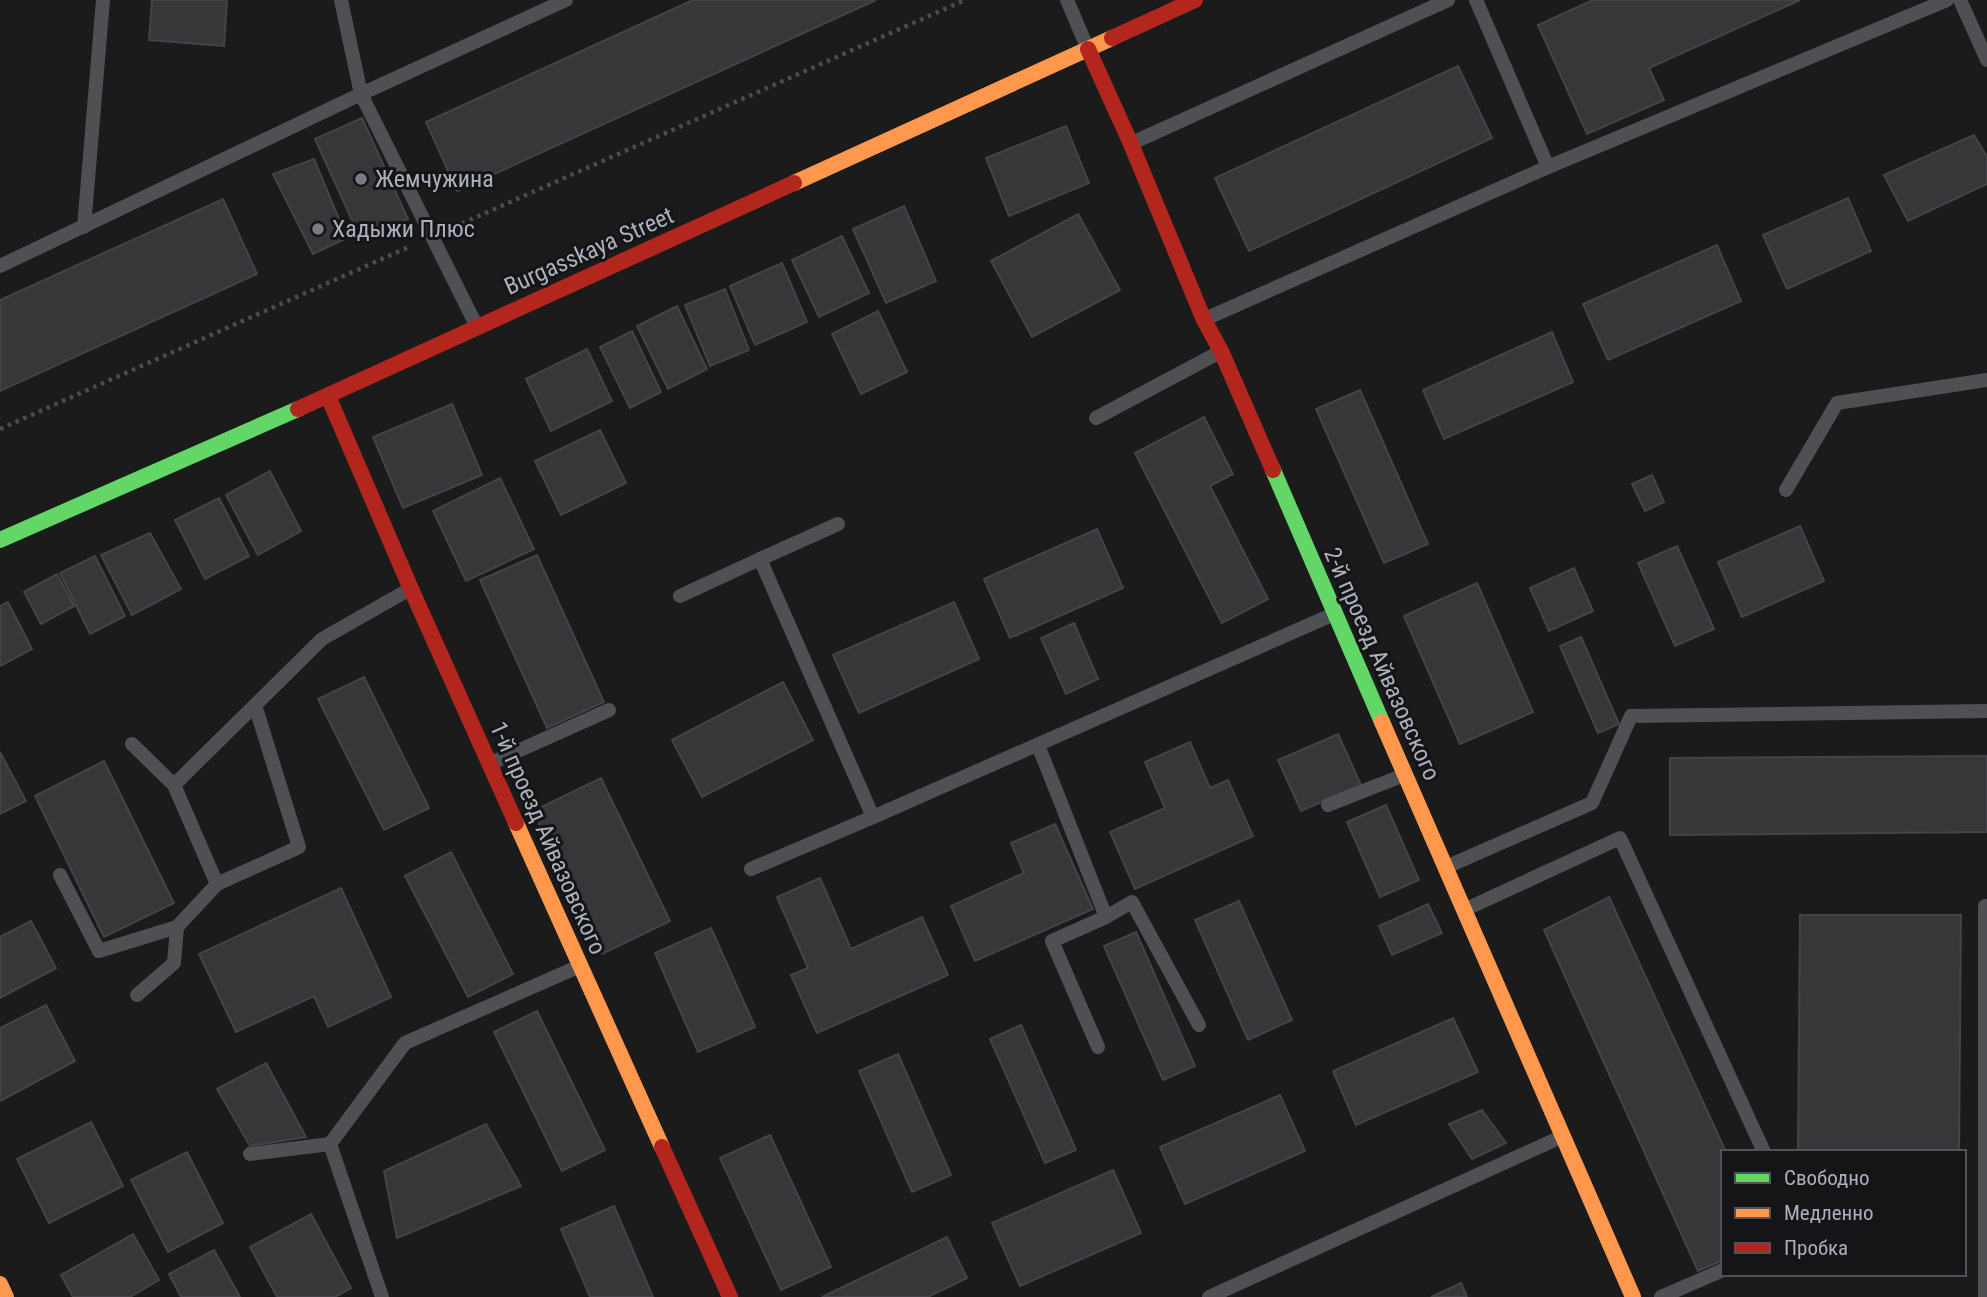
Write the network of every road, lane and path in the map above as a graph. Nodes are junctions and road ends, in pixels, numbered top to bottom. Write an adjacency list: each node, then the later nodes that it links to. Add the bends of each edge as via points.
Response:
1 (103, 0): 16 (lane)
2 (341, 0): 13 (lane)
3 (566, 0): 13 (lane)
4 (965, 0): 17 (path)
5 (1067, 0): 11 (lane)
6 (1195, 0): 11 (street, Burgasskaya Street)
7 (1448, 0): 14 (lane)
8 (1476, 0): 15 (lane)
9 (1947, 0): 15 (lane)
10 (1961, 0): 12 (lane)
11 (1088, 49): 14 (street, 2-й проезд Айвазовского); 20 (street, Burgasskaya Street)
12 (1987, 61)
13 (362, 94): 16 (lane); 17 (lane)
14 (1131, 144): 19 (street, 2-й проезд Айвазовского)
15 (1548, 167): 19 (lane)
16 (84, 227): 18 (lane)
17 (431, 237): 20 (lane); 25 (path)
18 (0, 266)
19 (1204, 320): 21 (street, 2-й проезд Айвазовского)
20 (477, 326): 23 (street, Burgasskaya Street)
21 (1221, 351): 24 (lane); 32 (street, 2-й проезд Айвазовского)
22 (1987, 380): 26 (lane, via 1837,403)
23 (328, 396): 28 (street, Burgasskaya Street); 30 (street, 1-й проезд Айвазовского)
24 (1096, 418)
25 (0, 429)
26 (1786, 490)
27 (838, 524): 29 (lane)
28 (0, 540)
29 (760, 559): 31 (lane); 42 (lane)
30 (411, 589): 33 (lane, via 321,639); 38 (street, 1-й проезд Айвазовского)
31 (680, 596)
32 (1335, 613): 37 (lane); 39 (street, 2-й проезд Айвазовского)
33 (255, 705): 40 (lane); 46 (lane, via 299,847)
34 (609, 710): 38 (lane)
35 (1987, 711): 43 (lane, via 1631,716 1592,803)
36 (132, 744): 40 (lane)
37 (1038, 745): 42 (lane); 49 (lane)
38 (490, 764): 51 (street, 1-й проезд Айвазовского)
39 (1405, 775): 41 (lane); 43 (street, 2-й проезд Айвазовского)
40 (174, 785): 46 (lane)
41 (1328, 805)
42 (873, 817): 44 (lane)
43 (1446, 867): 48 (street, 2-й проезд Айвазовского)
44 (751, 869)
45 (60, 874): 50 (lane, via 99,951)
46 (217, 884): 50 (lane)
47 (1987, 905): 67 (lane)
48 (1464, 910): 55 (street, 2-й проезд Айвазовского); 57 (lane, via 1620,838)
49 (1106, 917): 53 (lane, via 1132,902); 54 (lane, via 1052,940)
50 (177, 927): 52 (lane, via 174,963)
51 (581, 965): 56 (lane, via 405,1043); 63 (street, 1-й проезд Айвазовского)
52 (137, 995)
53 (1199, 1025)
54 (1098, 1047)
55 (1563, 1136): 64 (lane); 65 (street, 2-й проезд Айвазовского)
56 (330, 1144): 58 (lane); 62 (lane)
57 (1762, 1150)
58 (250, 1154)
59 (1721, 1271): 66 (lane)
60 (0, 1284): 61 (street)
61 (6, 1297)
62 (382, 1297)
63 (730, 1297)
64 (1209, 1297)
65 (1633, 1297)
66 (1661, 1297)
67 (1985, 1297)

